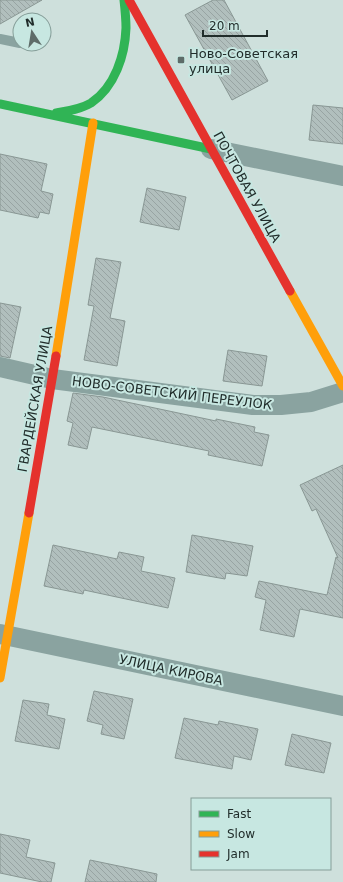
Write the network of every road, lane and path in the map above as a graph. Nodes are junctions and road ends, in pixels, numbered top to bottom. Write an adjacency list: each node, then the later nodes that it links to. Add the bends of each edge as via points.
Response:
1 (124, 0): 6 (street, via 126,28 120,63 113,79 104,92 91,103 72,111)
2 (129, 0): 8 (street, ПОЧТОВАЯ УЛИЦА)
3 (0, 39): 4 (lane)
4 (12, 41)
5 (0, 104): 6 (street)
6 (48, 114): 7 (street)
7 (93, 123): 8 (street); 11 (street, ГВАРДЕЙСКАЯ УЛИЦА)
8 (211, 149): 9 (street); 12 (street, ПОЧТОВАЯ УЛИЦА)
9 (343, 176)
10 (0, 367): 11 (street, НОВО-СОВЕТСКИЙ ПЕРЕУЛОК)
11 (52, 379): 13 (street, НОВО-СОВЕТСКИЙ ПЕРЕУЛОК, via 253,405 281,406 311,402); 14 (street, ГВАРДЕЙСКАЯ УЛИЦА)
12 (343, 386)
13 (343, 392)
14 (4, 635): 15 (street, ГВАРДЕЙСКАЯ УЛИЦА); 16 (street, УЛИЦА КИРОВА)
15 (0, 678)
16 (343, 706)

